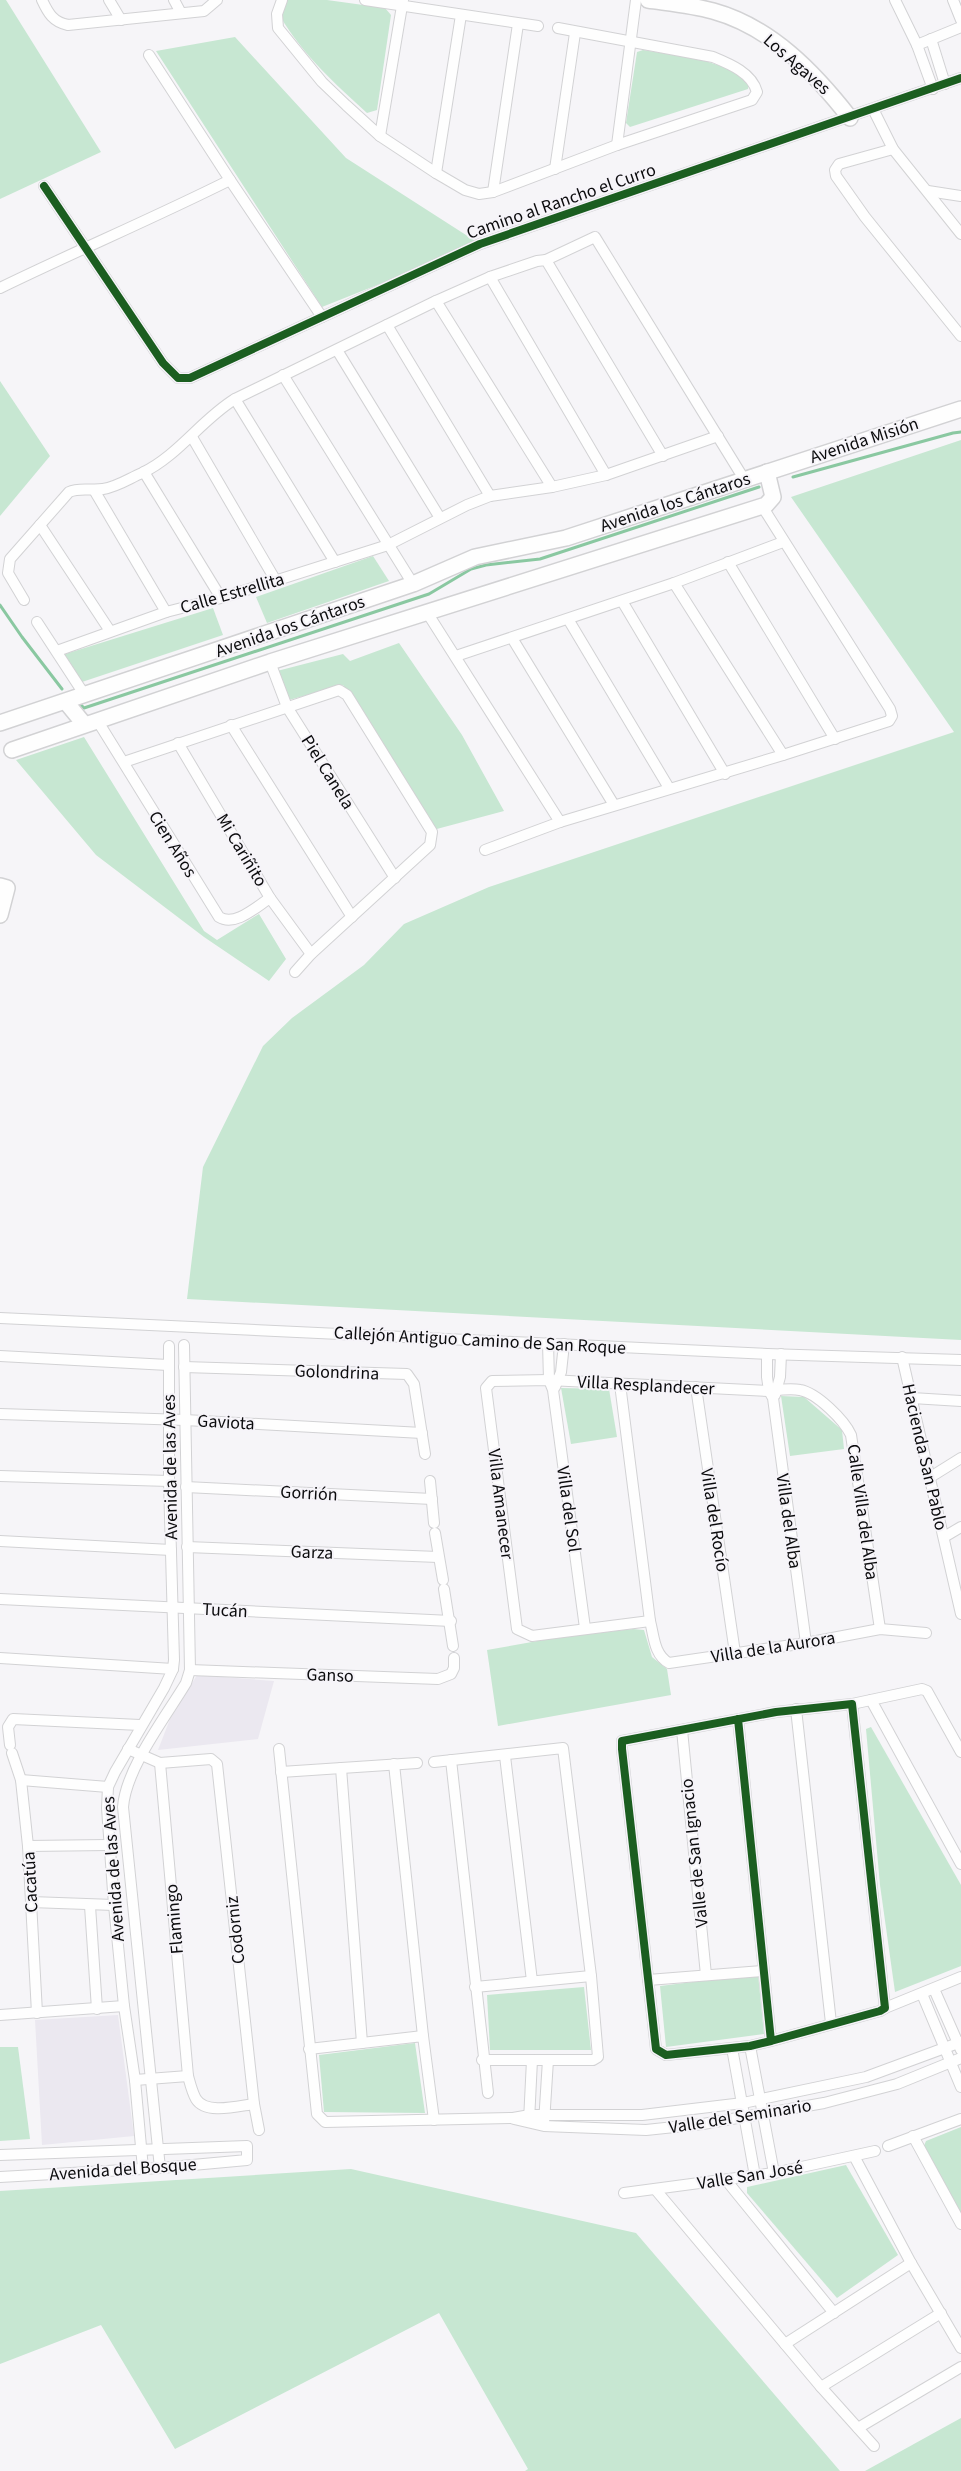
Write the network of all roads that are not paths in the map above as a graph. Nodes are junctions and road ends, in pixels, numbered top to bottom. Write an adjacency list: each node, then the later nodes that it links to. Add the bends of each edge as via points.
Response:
1 (42, 0): 15 (street, via 58,23)
2 (109, 0): 15 (street)
3 (174, 0): 13 (street)
4 (217, 0): 13 (street, via 204,11)
5 (282, 0): 31 (street, via 277,23 282,34 322,82)
6 (365, 0): 11 (street)
7 (636, 0): 23 (street)
8 (648, 0): 30 (street, Los Agaves, via 712,10 748,23 795,58 826,87)
9 (895, 0): 24 (street)
10 (953, 0): 16 (street)
11 (384, 1): 12 (street)
12 (402, 3): 14 (street); 31 (street)
13 (181, 13): 15 (street)
14 (461, 15): 17 (street); 35 (street)
15 (121, 20)
16 (961, 20)
17 (518, 24): 18 (street); 39 (street)
18 (538, 26)
19 (961, 27): 22 (street)
20 (558, 28): 21 (street)
21 (575, 33): 23 (street); 34 (street)
22 (931, 39): 24 (street); 27 (street)
23 (630, 42): 32 (street); 32 (street, via 713,57 752,81 757,92 752,100)
24 (916, 45): 28 (street)
25 (149, 55): 36 (street)
26 (961, 78): 27 (street, Camino al Rancho el Curro)
27 (945, 84): 28 (street, Camino al Rancho el Curro)
28 (933, 89): 29 (street, Camino al Rancho el Curro)
29 (873, 109): 30 (street, Camino al Rancho el Curro); 33 (street)
30 (850, 118): 47 (street, Camino al Rancho el Curro, via 480,244)
31 (380, 136): 35 (street)
32 (617, 145): 34 (street)
33 (894, 149): 38 (street); 49 (street, via 839,164 836,176)
34 (555, 169): 39 (street)
35 (436, 173): 39 (street, via 465,190 479,194)
36 (230, 180): 42 (street, via 154,218); 47 (street)
37 (44, 186): 42 (street)
38 (928, 191): 40 (street); 41 (street)
39 (493, 192)
40 (961, 196)
41 (961, 234)
42 (85, 247): 45 (street); 47 (street, Camino al Rancho el Curro, via 163,363 183,379)
43 (546, 260): 44 (street); 54 (street, via 595,237); 56 (street)
44 (490, 277): 46 (street); 59 (street)
45 (0, 288)
46 (436, 301): 48 (street); 61 (street)
47 (322, 317)
48 (387, 325): 50 (street); 63 (street)
49 (961, 336)
50 (337, 350): 51 (street); 65 (street)
51 (283, 375): 52 (street); 68 (street)
52 (235, 399): 55 (street, via 213,415); 69 (street)
53 (961, 409): 58 (street, Avenida Misión)
54 (718, 436): 56 (street, Calle Estrellita); 60 (street)
55 (192, 437): 57 (street); 71 (street)
56 (662, 456): 59 (street, Calle Estrellita)
57 (144, 472): 62 (street, via 117,485); 74 (street)
58 (767, 472): 60 (street, Avenida los Cántaros); 64 (street, Avenida los Cántaros, via 773,497)
59 (606, 475): 61 (street, Calle Estrellita)
60 (744, 479): 73 (street, Avenida los Cántaros, via 566,538 476,557)
61 (552, 487): 63 (street, Calle Estrellita)
62 (94, 490): 66 (street, via 69,492); 77 (street)
63 (490, 496): 65 (street, Calle Estrellita)
64 (762, 506): 67 (street); 78 (street, Avenida los Cántaros)
65 (440, 518): 68 (street, Calle Estrellita)
66 (40, 525): 75 (street, via 10,559 8,566 8,573); 81 (street)
67 (784, 542): 70 (street); 92 (street, via 892,716 889,721)
68 (388, 545): 69 (street, Calle Estrellita); 73 (street)
69 (335, 562): 71 (street, Calle Estrellita)
70 (728, 562): 72 (street); 92 (street)
71 (276, 581): 74 (street, Calle Estrellita)
72 (674, 583): 76 (street); 95 (street)
73 (413, 584): 86 (street, Avenida los Cántaros)
74 (221, 598): 77 (street, Calle Estrellita)
75 (24, 600)
76 (622, 601): 79 (street); 97 (street)
77 (166, 612): 81 (street, Calle Estrellita)
78 (428, 614): 84 (street); 85 (street, Avenida los Cántaros)
79 (568, 619): 82 (street); 98 (street)
80 (37, 622): 83 (street)
81 (110, 631): 83 (street, Calle Estrellita)
82 (512, 638): 84 (street); 99 (street)
83 (57, 651): 86 (street)
84 (456, 656): 100 (street)
85 (270, 662): 88 (street, Piel Canela); 89 (street, Avenida los Cántaros)
86 (84, 694): 87 (street, Avenida los Cántaros)
87 (66, 702): 89 (street); 90 (street, Avenida los Cántaros)
88 (287, 707): 91 (street); 102 (street, Piel Canela); 102 (street, via 339,690 347,695 432,832 430,845)
89 (90, 722): 94 (street, Avenida los Cántaros); 96 (street, Cien Años)
90 (0, 723)
91 (231, 725): 93 (street); 106 (street)
92 (835, 739): 95 (street)
93 (178, 744): 96 (street); 104 (street, Mi Cariñito)
94 (12, 750)
95 (783, 755): 97 (street)
96 (124, 762): 104 (street, Cien Años, via 219,917 235,920)
97 (725, 774): 98 (street)
98 (670, 788): 99 (street)
99 (614, 805): 100 (street)
100 (560, 822): 101 (street)
101 (486, 850)
102 (395, 878): 106 (street)
103 (0, 886): 105 (street, via 7,888)
104 (270, 898): 107 (street, Mi Cariñito)
105 (0, 915)
106 (352, 917): 107 (street)
107 (311, 954): 108 (street)
108 (295, 972)
109 (0, 1318): 110 (street, Callejón Antiguo Camino de San Roque)
110 (548, 1343): 111 (street, Callejón Antiguo Camino de San Roque); 122 (street, Villa del Sol)
111 (564, 1344): 114 (street, Callejón Antiguo Camino de San Roque); 122 (street, Villa del Sol)
112 (184, 1345): 120 (street, Avenida de las Aves)
113 (169, 1346): 119 (street, Avenida de las Aves)
114 (767, 1354): 115 (street, Callejón Antiguo Camino de San Roque); 126 (street, Villa del Alba)
115 (781, 1354): 117 (street, Callejón Antiguo Camino de San Roque); 126 (street, Villa del Alba)
116 (0, 1356): 119 (street)
117 (902, 1357): 118 (street, Callejón Antiguo Camino de San Roque); 127 (street, Hacienda San Pablo)
118 (961, 1360)
119 (168, 1365): 130 (street, Avenida de las Aves)
120 (184, 1366): 131 (street, Avenida de las Aves); 132 (street, Golondrina, via 407,1374 414,1384)
121 (492, 1381): 122 (street, Villa Resplandecer); 154 (street, Villa Amanecer, via 486,1388 518,1629 532,1636)
122 (553, 1384): 123 (street, Villa Resplandecer); 154 (street, Villa del Sol)
123 (620, 1384): 124 (street, Villa Resplandecer); 153 (street, Villa de la Aurora)
124 (696, 1387): 126 (street, Villa Resplandecer); 159 (street, Villa del Rocío)
125 (799, 1389): 126 (street, Villa Resplandecer); 155 (street, Calle Villa del Alba, via 817,1399 841,1420 851,1435)
126 (773, 1393): 157 (street, Villa del Alba)
127 (912, 1398): 128 (street); 136 (street, Hacienda San Pablo)
128 (961, 1401)
129 (0, 1414): 130 (street, Gaviota)
130 (169, 1420): 131 (street, Gaviota); 137 (street, Avenida de las Aves)
131 (185, 1420): 132 (street, Gaviota); 139 (street, Avenida de las Aves)
132 (422, 1433): 133 (street, Golondrina)
133 (425, 1454)
134 (961, 1458): 136 (street)
135 (0, 1476): 137 (street)
136 (929, 1478): 142 (street, Hacienda San Pablo)
137 (169, 1481): 145 (street, Avenida de las Aves)
138 (430, 1481): 140 (street)
139 (186, 1487): 140 (street, Gorrión); 144 (street, Avenida de las Aves)
140 (432, 1499): 146 (street)
141 (961, 1527): 142 (street)
142 (944, 1537): 147 (street, Hacienda San Pablo)
143 (0, 1541): 145 (street)
144 (187, 1547): 146 (street, Garza); 150 (street, Avenida de las Aves)
145 (171, 1550): 149 (street, Avenida de las Aves)
146 (438, 1557): 152 (street)
147 (958, 1596): 151 (street, Hacienda San Pablo)
148 (0, 1599): 149 (street, Tucán)
149 (172, 1606): 150 (street, Tucán); 162 (street, Avenida de las Aves)
150 (188, 1608): 152 (street, Tucán); 163 (street, Avenida de las Aves)
151 (961, 1614)
152 (451, 1621): 158 (street)
153 (650, 1621): 154 (street); 159 (street, Villa de la Aurora, via 659,1656 669,1663)
154 (585, 1628)
155 (880, 1629): 156 (street, Villa de la Aurora); 157 (street, Villa de la Aurora)
156 (926, 1633)
157 (806, 1643): 159 (street, Villa de la Aurora)
158 (453, 1646)
159 (735, 1653)
160 (0, 1658): 162 (street)
161 (454, 1658): 163 (street, Ganso, via 451,1674 438,1679)
162 (173, 1669): 168 (street, Avenida de las Aves)
163 (190, 1670): 174 (street, Avenida de las Aves, via 186,1684)
164 (871, 1700): 165 (street); 172 (street, via 917,1689 927,1692); 186 (street)
165 (852, 1704): 166 (street); 200 (street)
166 (796, 1709): 167 (street); 204 (street)
167 (738, 1719): 169 (street); 190 (street)
168 (140, 1725): 171 (street, Avenida de las Aves); 182 (street, Cacatúa, via 13,1719 8,1727)
169 (682, 1730): 191 (street, Valle de San Ignacio); 194 (street, via 622,1741)
170 (278, 1749): 181 (street)
171 (128, 1750): 174 (street); 183 (street, Avenida de las Aves)
172 (961, 1752)
173 (505, 1756): 175 (street); 192 (street, via 563,1748); 195 (street)
174 (141, 1757): 177 (street); 220 (street, Avenida de las Aves, via 124,1796 123,1808)
175 (451, 1760): 176 (street); 196 (street)
176 (434, 1762)
177 (160, 1763): 218 (street, Flamingo); 225 (street, Codorniz, via 211,1759 217,1764)
178 (417, 1763): 179 (street)
179 (394, 1764): 180 (street); 205 (street)
180 (340, 1768): 181 (street); 207 (street)
181 (281, 1772): 212 (street)
182 (21, 1780): 183 (street); 185 (street, Cacatúa)
183 (108, 1788): 184 (street, Avenida de las Aves)
184 (108, 1845): 185 (street); 188 (street, Avenida de las Aves)
185 (28, 1846): 187 (street, Cacatúa)
186 (961, 1864)
187 (31, 1902): 189 (street); 202 (street, Cacatúa)
188 (114, 1905): 189 (street); 199 (street, Avenida de las Aves)
189 (90, 1906): 201 (street)
190 (762, 1970): 191 (street); 206 (street)
191 (706, 1975): 194 (street)
192 (591, 1976): 195 (street); 216 (street, via 598,2057 593,2060)
193 (961, 1977): 197 (street)
194 (648, 1980): 210 (street, via 656,2049 666,2055)
195 (532, 1981): 196 (street)
196 (475, 1987): 214 (street)
197 (934, 1989): 198 (street); 208 (street)
198 (922, 1994): 200 (street); 211 (street)
199 (124, 2006): 201 (street); 219 (street, Avenida de las Aves)
200 (885, 2008): 204 (street)
201 (97, 2009): 202 (street)
202 (37, 2013): 203 (street)
203 (0, 2015)
204 (831, 2022): 206 (street)
205 (423, 2036): 207 (street); 229 (street)
206 (770, 2041): 209 (street)
207 (362, 2043): 212 (street)
208 (960, 2045): 211 (street, Valle del Seminario)
209 (750, 2046): 210 (street); 223 (street)
210 (732, 2048): 224 (street)
211 (944, 2048): 217 (street); 223 (street, Valle del Seminario, via 866,2077)
212 (309, 2049): 229 (street, Valle del Seminario, via 317,2114 325,2122)
213 (961, 2058): 217 (street, Valle del Seminario)
214 (482, 2060): 215 (street); 222 (street)
215 (532, 2060): 216 (street); 230 (street)
216 (548, 2060): 231 (street)
217 (950, 2063): 221 (street); 226 (street, Valle del Seminario, via 897,2084)
218 (188, 2076): 220 (street); 225 (street, Flamingo, via 201,2104 214,2108)
219 (135, 2080): 220 (street); 235 (street, Avenida de las Aves)
220 (151, 2080): 236 (street, Avenida de las Aves)
221 (961, 2088)
222 (488, 2093)
223 (758, 2100): 224 (street, Valle del Seminario); 226 (street)
224 (743, 2103): 227 (street); 231 (street, Valle del Seminario, via 642,2115)
225 (254, 2104): 232 (street, Codorniz)
226 (762, 2115): 227 (street, Valle del Seminario); 242 (street)
227 (746, 2118): 231 (street, Valle del Seminario, via 646,2130); 243 (street)
228 (961, 2119): 233 (street)
229 (434, 2120): 230 (street, Valle del Seminario)
230 (530, 2120): 231 (street, Valle del Seminario)
231 (544, 2121)
232 (259, 2130)
233 (913, 2136): 234 (street); 248 (street)
234 (888, 2146)
235 (141, 2149): 236 (street, Avenida del Bosque); 238 (street, Avenida del Bosque); 241 (street, Avenida de las Aves)
236 (158, 2149): 240 (street, Avenida de las Aves); 240 (street, Avenida del Bosque, via 247,2146 247,2160)
237 (875, 2152): 239 (street, Valle San José)
238 (0, 2155)
239 (854, 2156): 242 (street, Valle San José); 249 (street)
240 (160, 2168): 241 (street, Avenida del Bosque)
241 (143, 2169): 244 (street, Avenida del Bosque)
242 (774, 2173): 243 (street, Valle San José)
243 (755, 2176): 245 (street, Valle San José)
244 (0, 2177)
245 (726, 2180): 246 (street, Valle San José); 250 (street)
246 (655, 2189): 247 (street, Valle San José); 252 (street)
247 (624, 2193)
248 (961, 2224)
249 (912, 2263): 250 (street); 251 (street)
250 (834, 2313): 252 (street)
251 (941, 2313): 253 (street); 255 (street)
252 (785, 2344): 255 (street)
253 (961, 2348)
254 (961, 2367): 256 (street)
255 (821, 2387): 256 (street)
256 (858, 2428): 257 (street)
257 (874, 2446)

